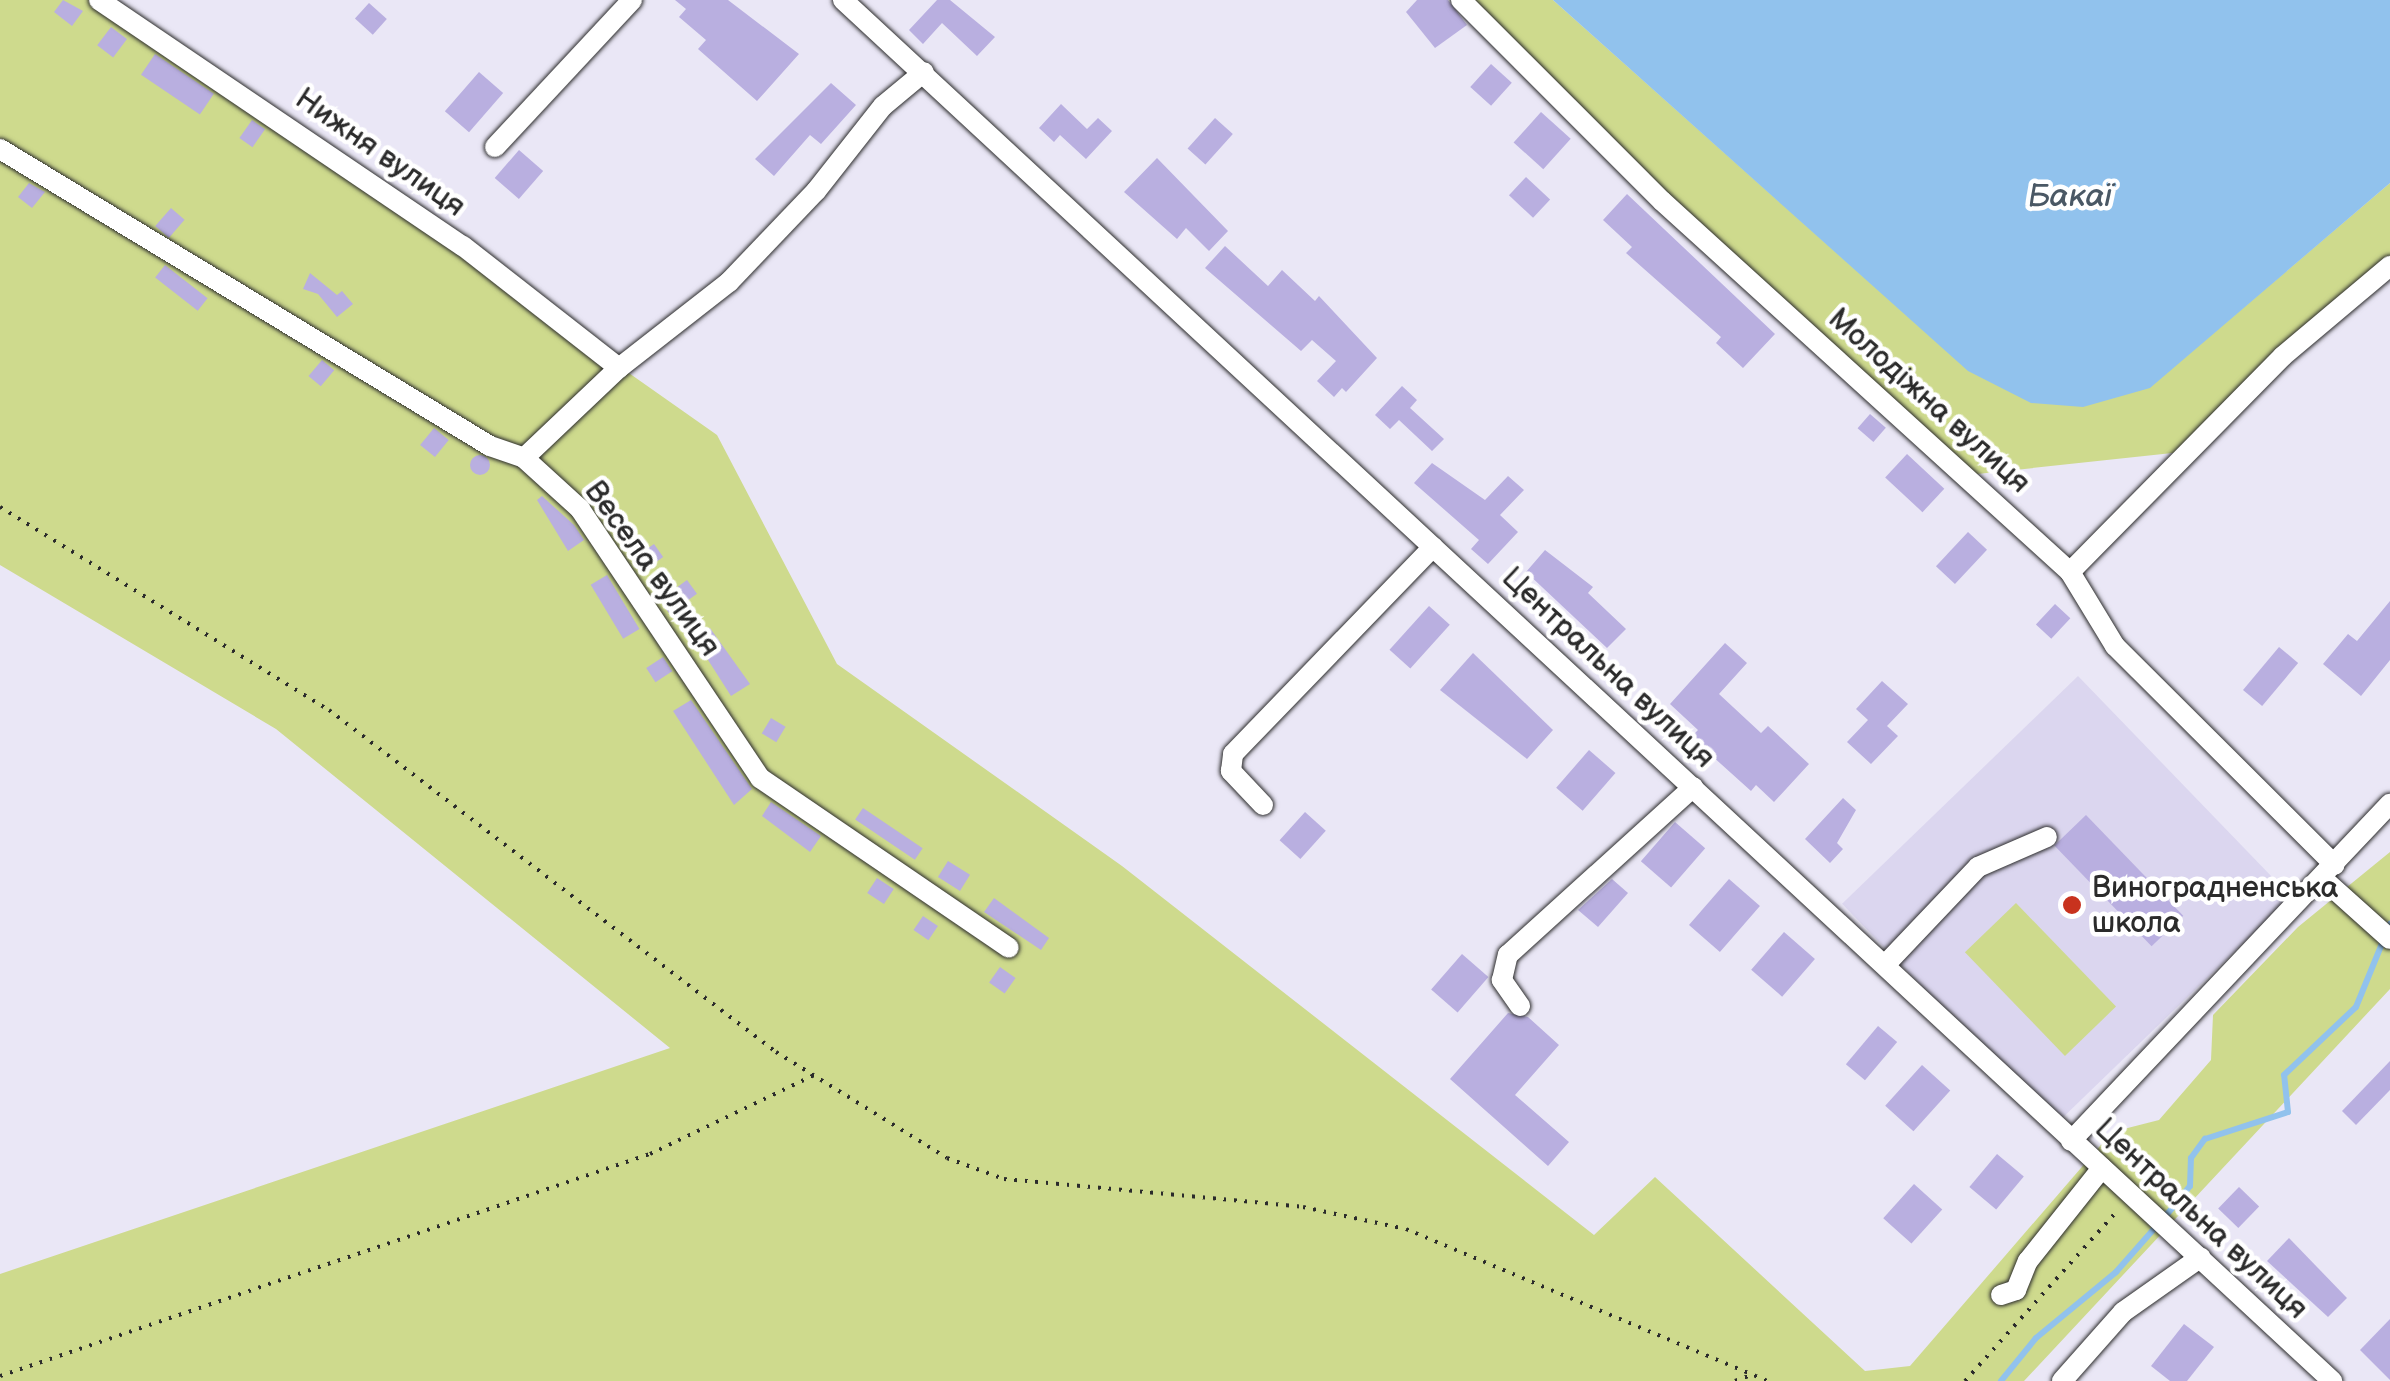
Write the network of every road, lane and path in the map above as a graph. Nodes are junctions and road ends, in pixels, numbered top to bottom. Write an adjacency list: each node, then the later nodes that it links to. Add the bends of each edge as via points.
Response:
1 (98, 0): 9 (street, Нижня вулиця, via 463,246)
2 (632, 0): 6 (street)
3 (843, 0): 5 (street, Центральна вулиця)
4 (1462, 0): 13 (street, Молодіжна вулиця, via 1662,202)
5 (924, 72): 9 (street, via 883,106 816,191 729,282); 12 (street, Центральна вулиця)
6 (495, 147)
7 (0, 149): 10 (street, Весела вулиця, via 473,436)
8 (2390, 266): 13 (street, via 2283,356)
9 (619, 368): 10 (street)
10 (524, 458): 20 (street, Весела вулиця, via 580,509 760,778)
11 (0, 507): 23 (path, via 329,710 776,1052)
12 (1433, 547): 14 (street, Центральна вулиця); 16 (street, via 1233,754 1231,770)
13 (2070, 572): 18 (street, Молодіжна вулиця, via 2116,646)
14 (1693, 788): 21 (street, Центральна вулиця); 22 (street, via 1508,956 1504,990)
15 (2390, 804): 18 (street)
16 (1263, 805)
17 (2048, 837): 21 (street, via 1978,867)
18 (2329, 871): 19 (street, Молодіжна вулиця, via 2369,925); 24 (street)
19 (2390, 939)
20 (1008, 948)
21 (1885, 965): 24 (street, Центральна вулиця)
22 (1520, 1006)
23 (815, 1074): 29 (path, via 978,1171 1044,1184 1303,1207 1406,1229 1476,1253); 30 (path, via 650,1154)
24 (2071, 1140): 25 (street, Центральна вулиця)
25 (2102, 1168): 26 (street, Центральна вулиця); 28 (street, via 2028,1262 2016,1290)
26 (2136, 1197): 27 (street, Центральна вулиця); 33 (path)
27 (2201, 1257): 34 (street, via 2124,1312); 35 (street, Центральна вулиця)
28 (2001, 1295)
29 (1750, 1375): 31 (path); 32 (path)
30 (0, 1376)
31 (1734, 1381)
32 (1768, 1381)
33 (1966, 1381)
34 (2062, 1381)
35 (2332, 1381)

